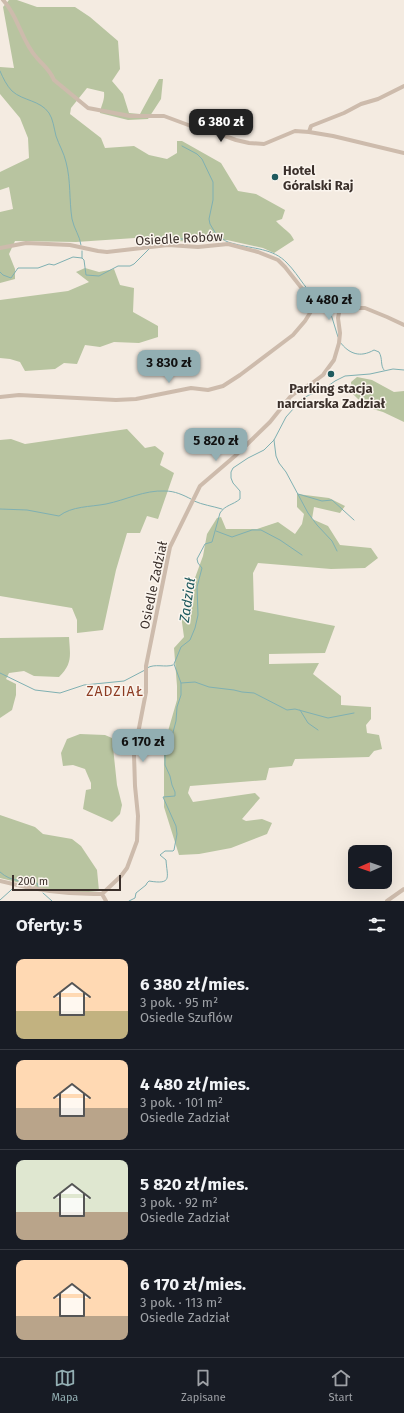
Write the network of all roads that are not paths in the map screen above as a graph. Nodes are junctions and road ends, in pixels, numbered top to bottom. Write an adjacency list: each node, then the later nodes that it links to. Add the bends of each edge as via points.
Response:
1 (3, 0): 3 (street, via 11,8 36,58 45,65 54,80 88,108 130,116 164,116 193,128 249,143 264,144 295,131)
2 (404, 86): 3 (street, via 311,126)
3 (309, 132): 4 (street)
4 (404, 153)
5 (0, 248): 6 (street, Osiedle Robów, via 26,243 107,252 168,245 198,247 228,244 278,260)
6 (315, 305): 7 (street); 9 (street, via 293,335 223,386 208,390 191,388 136,399 116,400 19,395)
7 (340, 308): 8 (street, via 366,308); 12 (street, Osiedle Zadział, via 340,335 334,360 323,375 290,397 270,422 200,486 170,547 146,666 146,692 134,754 137,841 127,868)
8 (404, 326)
9 (0, 397)
10 (0, 881): 12 (street, via 75,895)
11 (404, 889): 14 (street)
12 (102, 894): 13 (street)
13 (106, 901)
14 (387, 901)

